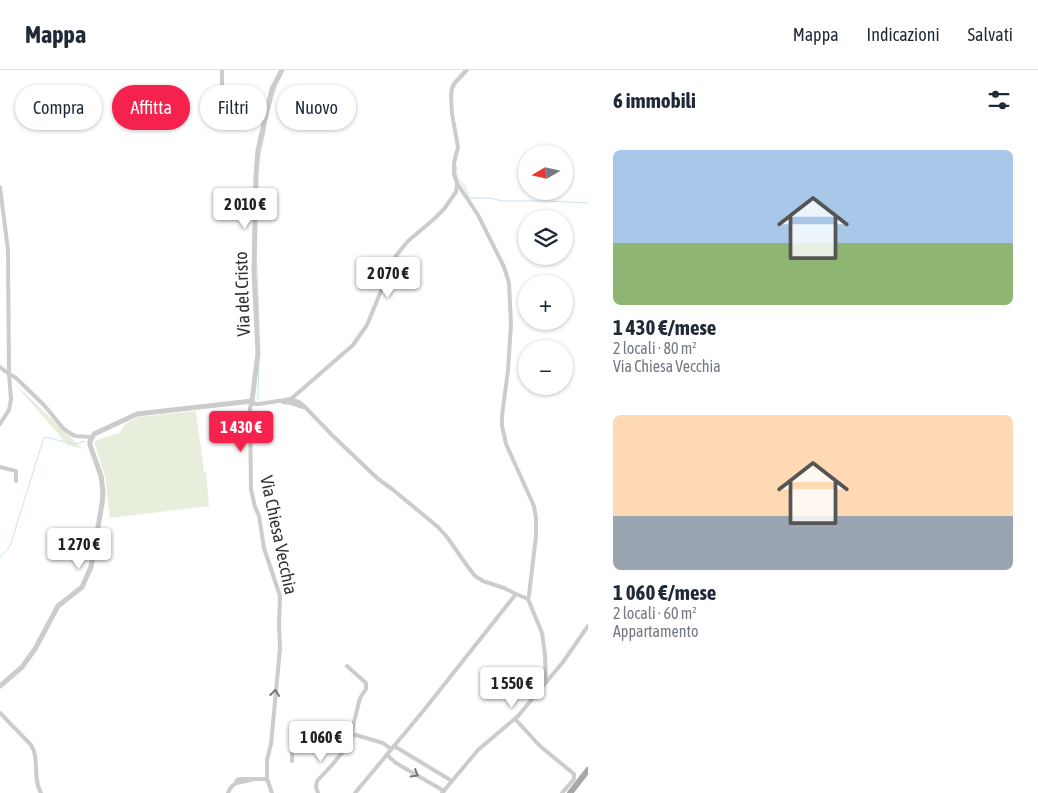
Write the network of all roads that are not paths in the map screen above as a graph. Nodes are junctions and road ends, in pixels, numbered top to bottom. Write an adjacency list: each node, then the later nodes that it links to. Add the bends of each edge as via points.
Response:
1 (222, 70): 4 (street)
2 (282, 70): 5 (street, Via del Cristo, via 272,89)
3 (467, 70): 7 (street, via 455,83 451,96 458,148 454,163)
4 (222, 85)
5 (267, 113)
6 (263, 130): 12 (street, Via del Cristo, via 256,175 254,272 258,352)
7 (457, 183): 11 (street, via 452,200 395,257 367,325 356,341); 20 (street, via 478,215 509,283 511,324 502,426 536,518)
8 (0, 187): 10 (street, via 8,259)
9 (0, 366): 10 (street)
10 (9, 374): 15 (street, via 11,399 9,410); 16 (street, via 68,432)
11 (291, 399): 13 (street); 14 (street)
12 (252, 401): 13 (street, via 255,404); 16 (street, via 137,414); 34 (street, Via Chiesa Vecchia, one-way to 12, via 280,649 280,596 264,548 252,489)
13 (274, 402): 14 (street, via 291,403)
14 (309, 411): 19 (street, via 378,479 447,536 475,576)
15 (0, 424)
16 (91, 437): 24 (street, via 90,445 101,476 103,498 91,567 82,587 58,606 22,667)
17 (0, 467): 18 (street, via 16,471)
18 (16, 481)
19 (516, 594): 20 (street); 30 (street)
20 (528, 599): 23 (street, via 542,633)
21 (588, 626): 23 (street)
22 (347, 666): 28 (street, via 365,682 366,687 360,698)
23 (546, 682): 26 (street)
24 (0, 686)
25 (0, 713): 37 (street, via 34,749 35,774)
26 (515, 719): 35 (street, via 478,750); 42 (street, via 540,746 574,774 574,779)
27 (293, 724): 29 (street)
28 (352, 735): 29 (street); 30 (street); 40 (street, via 351,742 318,781)
29 (293, 742): 32 (street)
30 (393, 748): 31 (street); 35 (street)
31 (387, 755): 36 (street, one-way to 36); 41 (street)
32 (292, 761)
33 (588, 770): 43 (main road)
34 (267, 779): 38 (street, via 236,783); 39 (street, Via Chiesa Vecchia)
35 (452, 781): 36 (street)
36 (443, 792)
37 (41, 793)
38 (228, 793)
39 (272, 793)
40 (318, 793)
41 (355, 793)
42 (562, 793)
43 (570, 793)

